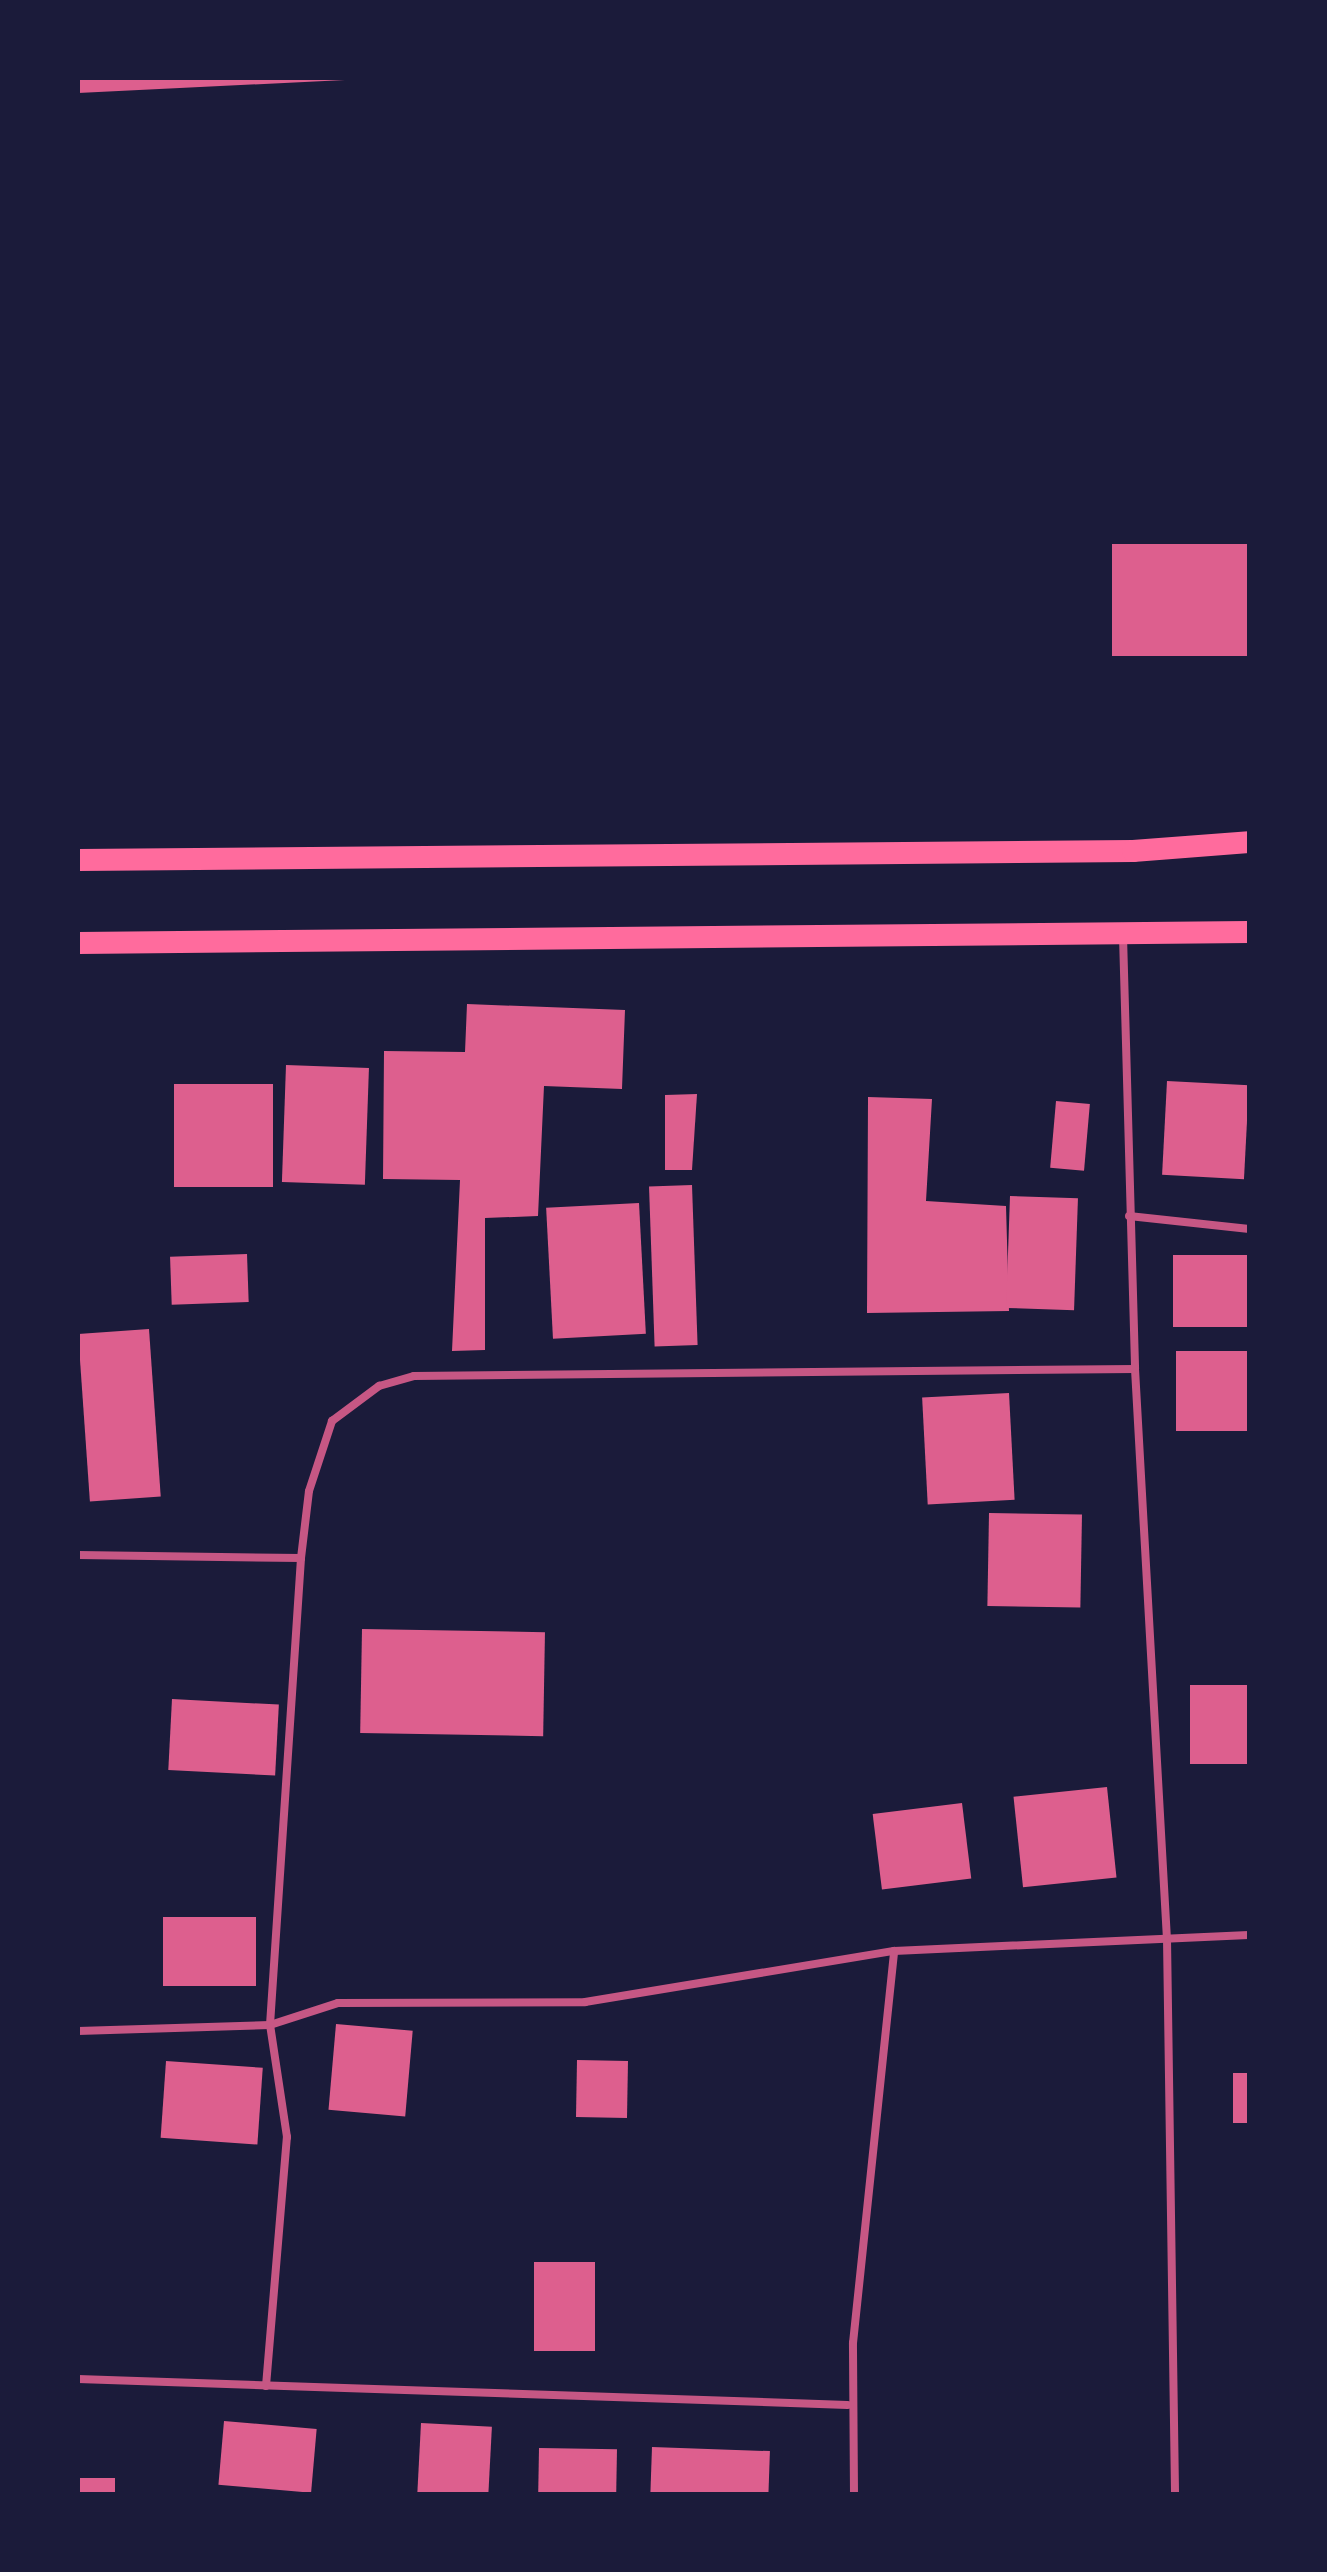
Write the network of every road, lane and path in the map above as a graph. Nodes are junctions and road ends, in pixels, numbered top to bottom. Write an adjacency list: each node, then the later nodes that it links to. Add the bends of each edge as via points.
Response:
1 (1249, 842): 2 (highway, via 1133,851)
2 (78, 860)
3 (1122, 930): 4 (highway); 5 (highway); 6 (street)
4 (1249, 932)
5 (78, 943)
6 (1129, 1216): 7 (street); 8 (street)
7 (1249, 1229)
8 (1135, 1369): 10 (street, via 414,1376 379,1386 332,1421 315,1463); 12 (street)
9 (78, 1555): 10 (street)
10 (301, 1558): 14 (street)
11 (1249, 1935): 12 (street)
12 (1167, 1939): 13 (street); 20 (street)
13 (894, 1951): 14 (street, via 585,2002 338,2003); 18 (street)
14 (270, 2025): 15 (street); 17 (street, via 287,2137)
15 (78, 2031)
16 (78, 2379): 17 (street)
17 (266, 2386): 18 (street)
18 (848, 2405): 19 (street)
19 (854, 2494)
20 (1175, 2494)

